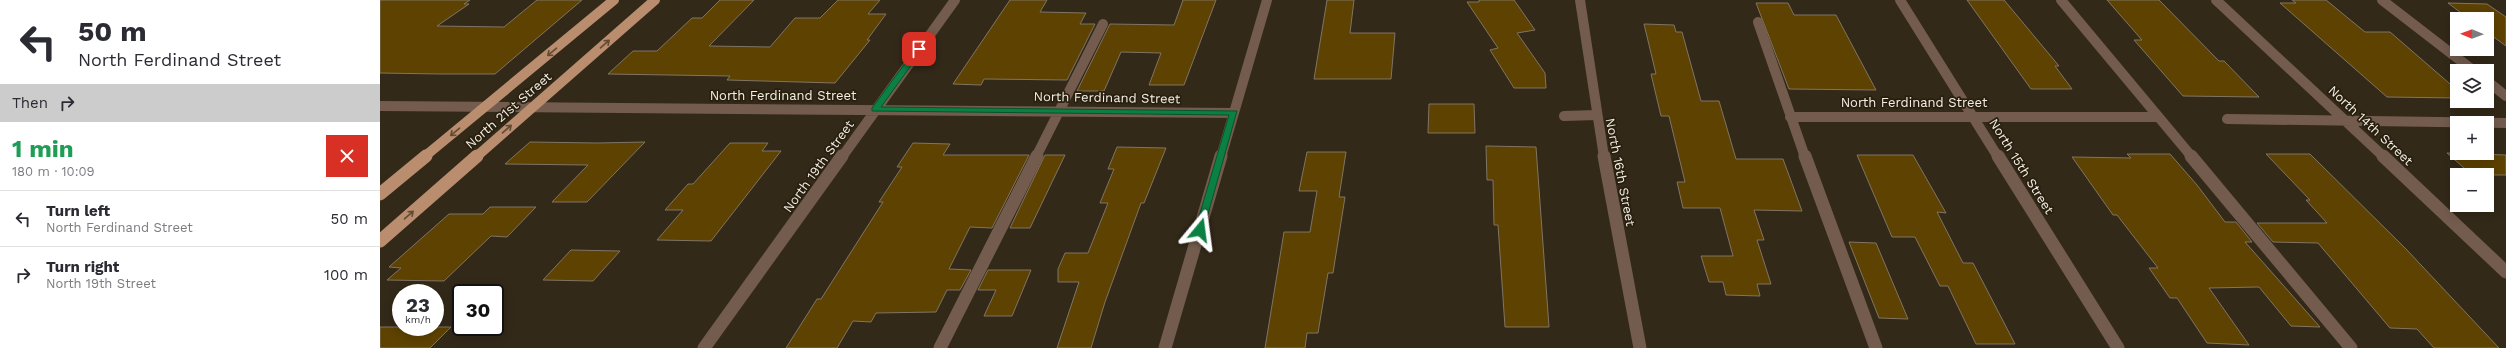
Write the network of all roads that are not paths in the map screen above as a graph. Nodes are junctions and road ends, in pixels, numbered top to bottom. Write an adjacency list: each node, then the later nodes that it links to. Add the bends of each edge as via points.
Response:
1 (614, 0): 16 (main road, North 21st Street, one-way to 16)
2 (655, 0): 17 (main road, North 21st Street, one-way to 2)
3 (955, 0): 18 (street, North 19th Street)
4 (1267, 0): 20 (street)
5 (1580, 0): 21 (street, North 16th Street)
6 (1900, 0): 24 (street, North 15th Street)
7 (2061, 0): 25 (street)
8 (2216, 0): 27 (street, North 14th Street)
9 (2382, 0): 12 (street)
10 (1758, 22): 23 (street)
11 (1103, 24): 19 (street)
12 (2465, 64)
13 (2494, 87): 14 (street)
14 (2506, 96)
15 (380, 106): 16 (street, North Ferdinand Street)
16 (485, 107): 17 (street, North Ferdinand Street); 29 (main road, North 21st Street, one-way to 29)
17 (531, 108): 18 (street, North Ferdinand Street); 30 (main road, North 21st Street, one-way to 17)
18 (875, 110): 19 (street, North Ferdinand Street); 32 (street, North 19th Street)
19 (1059, 111): 20 (street, North Ferdinand Street); 33 (street)
20 (1234, 113): 34 (street)
21 (1596, 115): 22 (street); 35 (street, North 16th Street)
22 (1564, 116)
23 (1790, 116): 24 (street, North Ferdinand Street); 36 (street)
24 (1975, 116): 25 (street, North Ferdinand Street); 37 (street, North 15th Street)
25 (2158, 117): 38 (street)
26 (2228, 119): 27 (street)
27 (2346, 120): 28 (street); 31 (street, North 14th Street)
28 (2506, 123)
29 (380, 194)
30 (380, 241)
31 (2506, 272)
32 (704, 348)
33 (940, 348)
34 (1165, 348)
35 (1640, 348)
36 (1876, 348)
37 (2118, 348)
38 (2351, 348)

